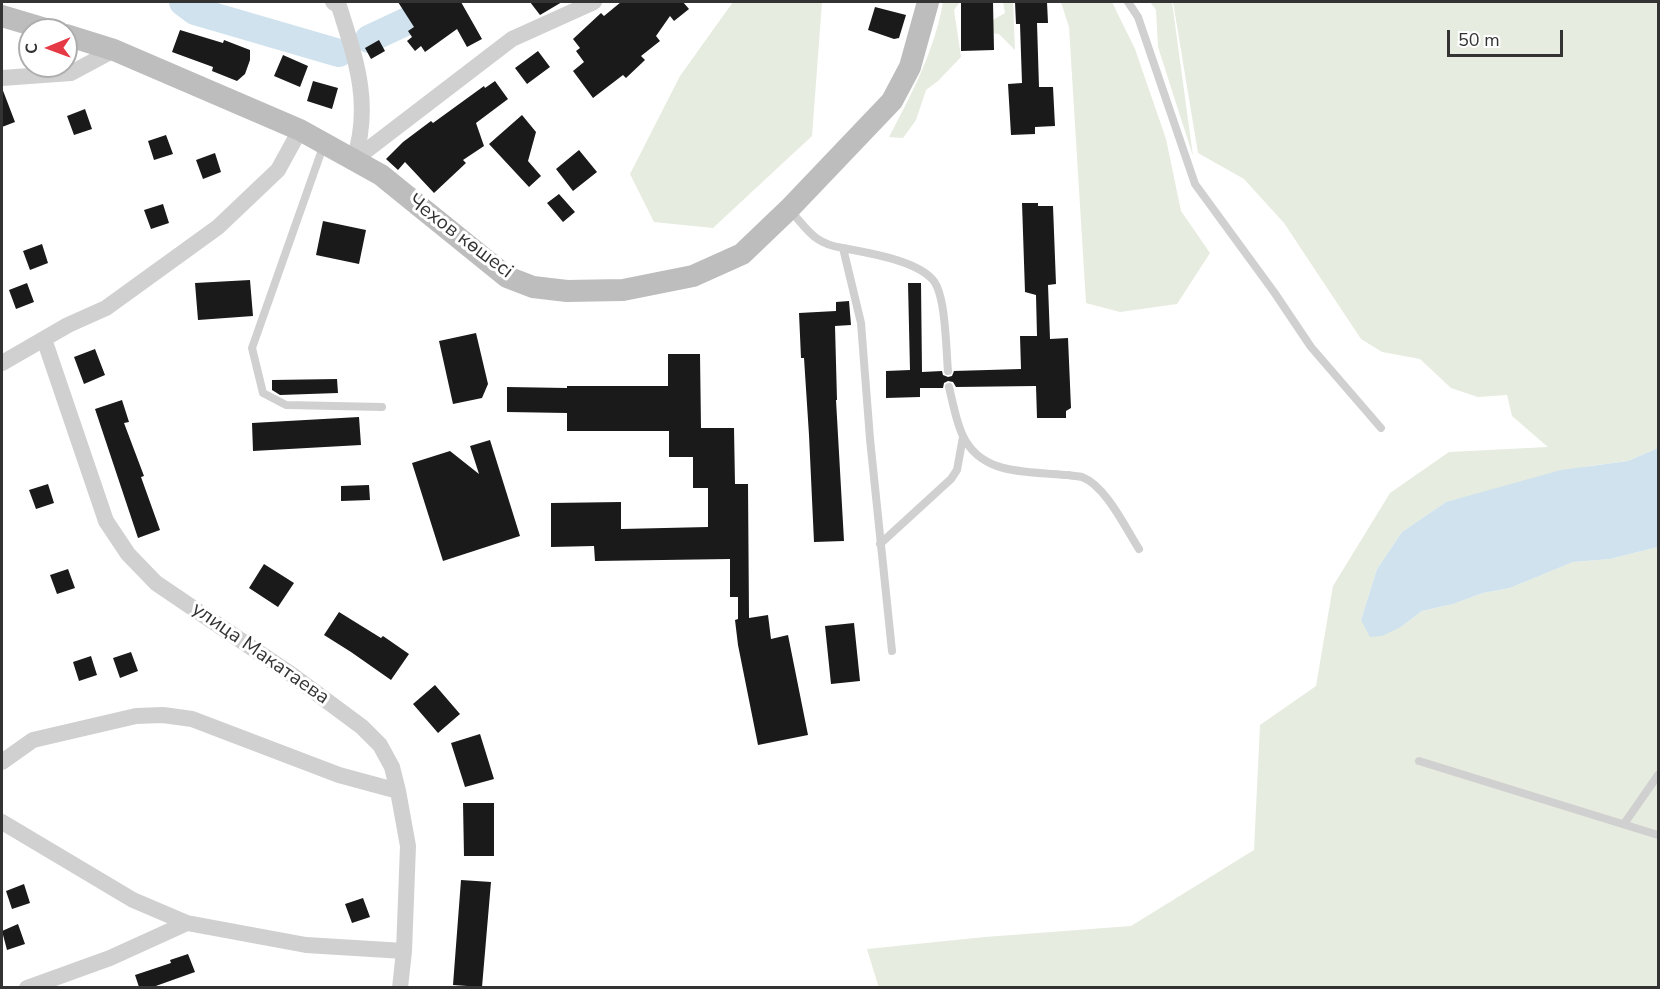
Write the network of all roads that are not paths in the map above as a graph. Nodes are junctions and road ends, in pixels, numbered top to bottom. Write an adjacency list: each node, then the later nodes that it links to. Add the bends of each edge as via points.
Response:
1 (333, 2): 12 (street, via 339,6 359,72 361,139)
2 (594, 2): 12 (street, via 512,39)
3 (928, 2): 13 (main road, Чехов көшесі, via 910,67 892,101)
4 (1128, 2): 20 (lane, via 1138,17 1195,184 1311,347)
5 (2, 16): 6 (main road)
6 (18, 21)
7 (78, 39): 8 (main road, Чехов көшесі)
8 (114, 50): 9 (street, via 71,73); 10 (main road, Чехов көшесі)
9 (2, 78)
10 (300, 130): 11 (main road, Чехов көшесі); 15 (street, via 278,170 218,227 106,308)
11 (324, 144): 12 (main road, Чехов көшесі); 19 (lane, via 252,348 263,393 286,405)
12 (354, 160): 13 (main road, Чехов көшесі, via 381,175 507,277 533,287 622,290 693,276 742,254)
13 (789, 209): 14 (lane, via 817,240)
14 (843, 248): 17 (lane, via 903,262 933,280 942,302); 22 (lane, via 861,323)
15 (44, 339): 16 (street); 28 (street, улица Макатаева, via 106,521 128,554 156,584 362,727 380,745 392,767)
16 (2, 363)
17 (948, 371)
18 (949, 387): 21 (lane)
19 (382, 407)
20 (1381, 428)
21 (963, 437): 22 (lane, via 957,470 951,479); 23 (lane, via 974,453 993,466 1083,477 1106,497)
22 (880, 544): 24 (lane)
23 (1139, 549)
24 (892, 651)
25 (1419, 761): 30 (lane)
26 (2, 762): 28 (street, via 33,740 136,716 163,715 192,720 339,775)
27 (1659, 775): 30 (lane)
28 (398, 791): 33 (street, улица Макатаева, via 408,846)
29 (2, 822): 32 (street, via 133,900)
30 (1623, 824): 31 (lane)
31 (1659, 835)
32 (187, 923): 33 (street, via 306,945); 34 (street, via 110,958)
33 (404, 951): 35 (street, улица Макатаева)
34 (27, 987)
35 (400, 987)

